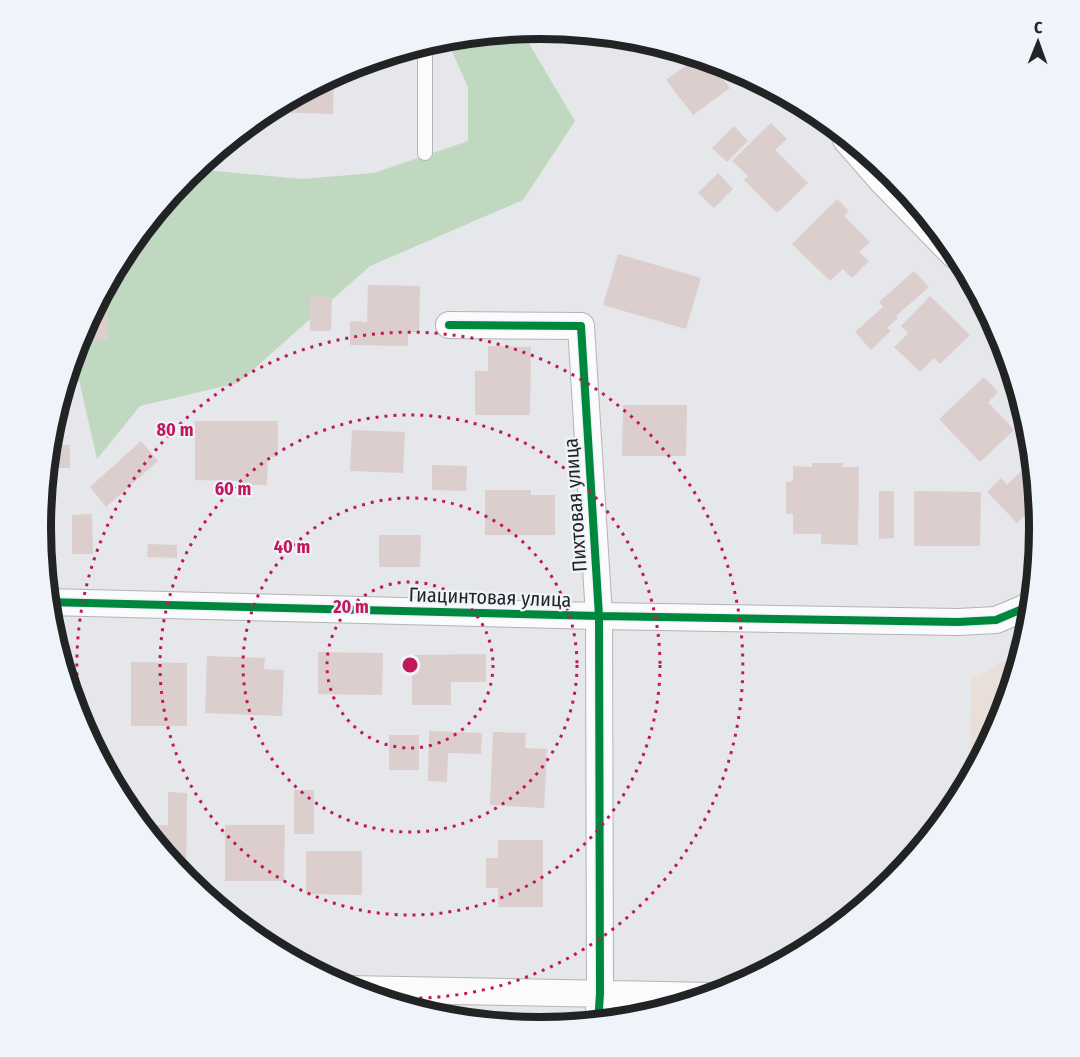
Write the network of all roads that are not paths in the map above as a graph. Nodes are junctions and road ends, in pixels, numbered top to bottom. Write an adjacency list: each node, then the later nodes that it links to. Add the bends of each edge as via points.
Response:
1 (425, 53): 2 (lane)
2 (425, 153)
3 (449, 325): 6 (street, Пихтовая улица, via 581,326)
4 (57, 602): 6 (street, Гиацинтовая улица)
5 (1022, 609): 6 (street, Гиацинтовая улица, via 996,620 958,622)
6 (599, 616): 8 (street, Пихтовая улица)
7 (376, 990): 8 (street)
8 (600, 994): 9 (street); 10 (street, Пихтовая улица)
9 (685, 995)
10 (599, 1015)

